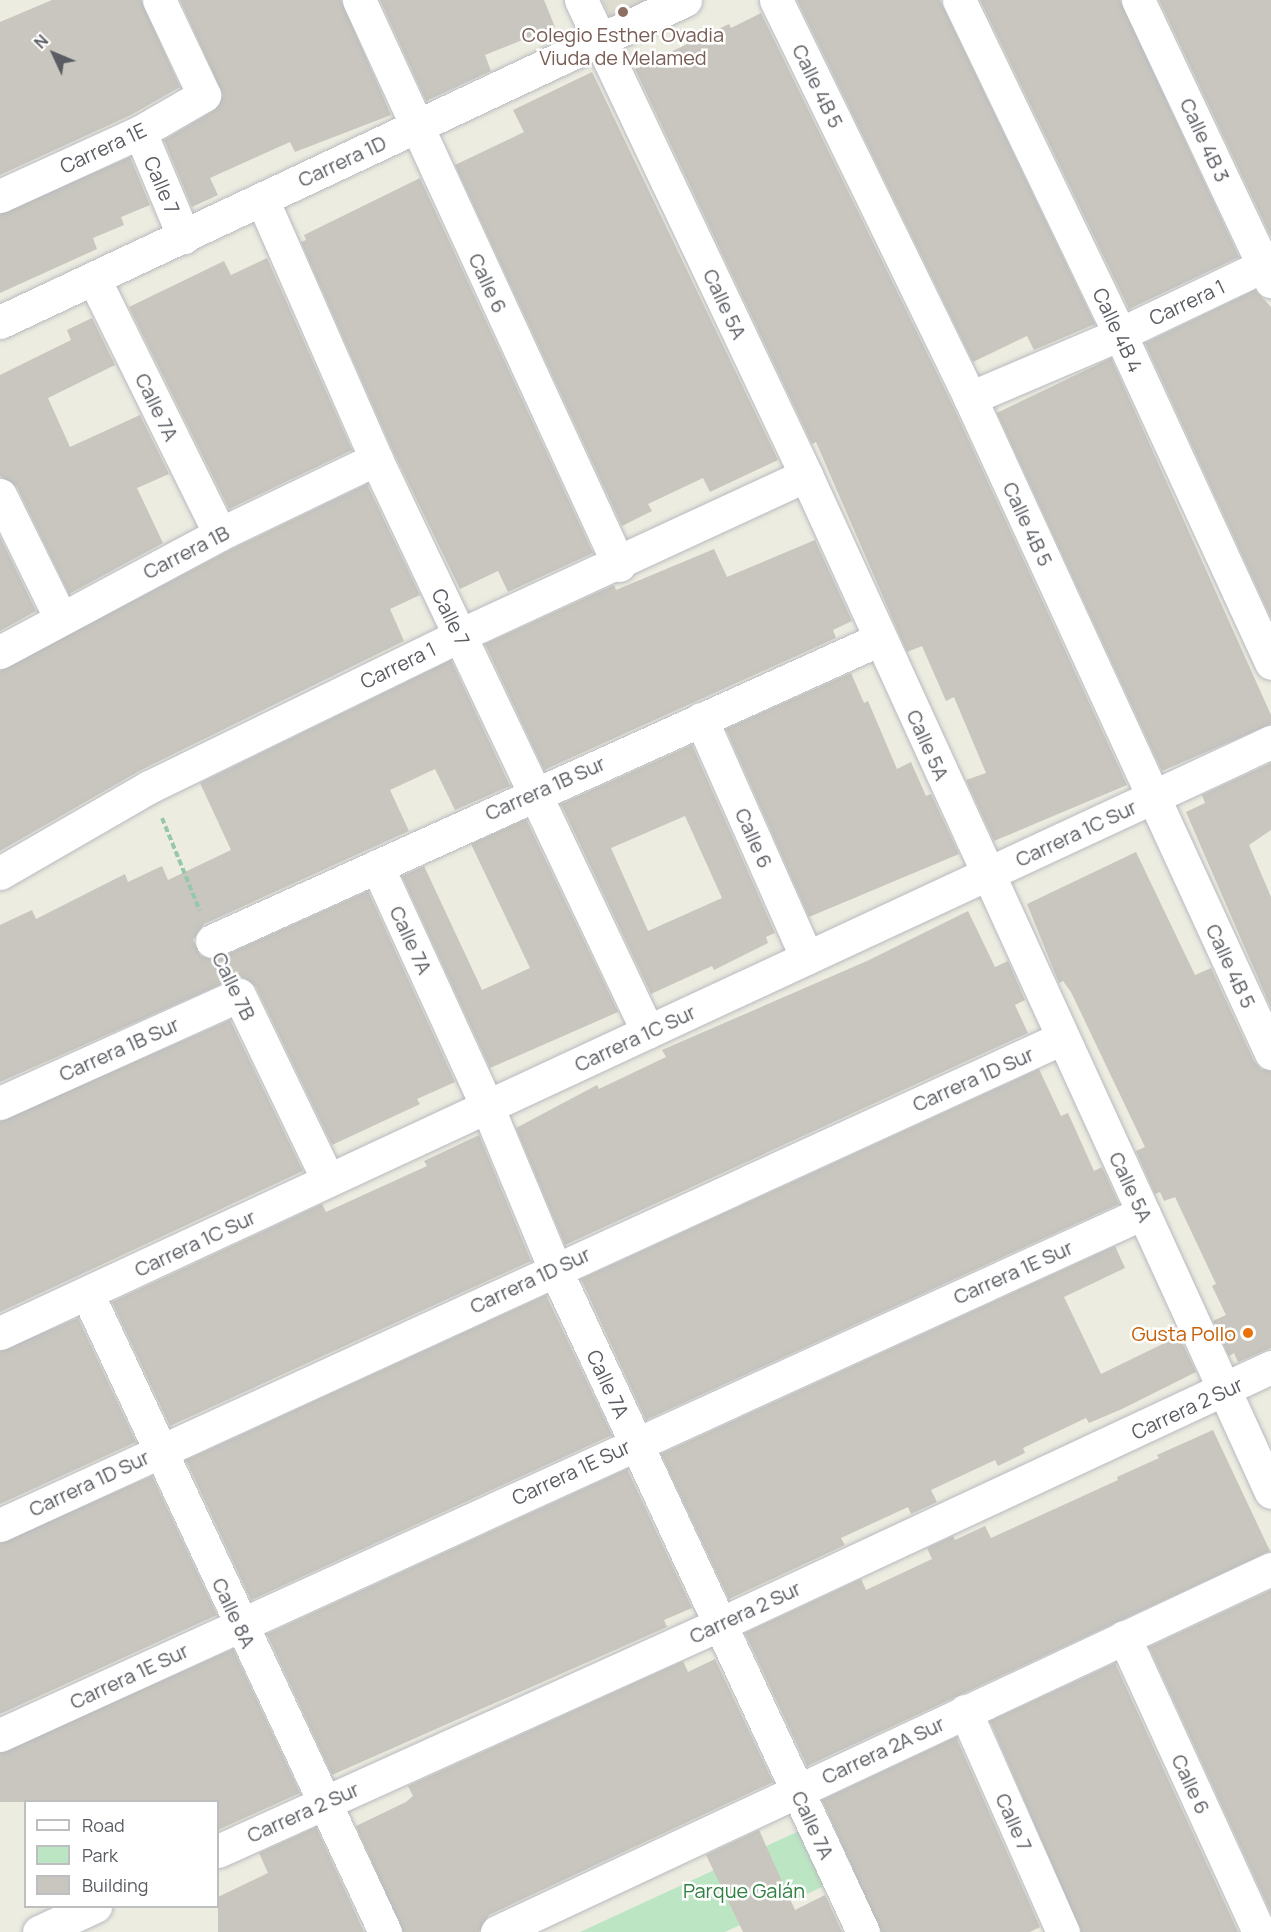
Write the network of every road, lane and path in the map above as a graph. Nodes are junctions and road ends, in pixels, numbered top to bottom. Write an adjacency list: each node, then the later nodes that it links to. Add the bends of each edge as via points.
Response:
1 (159, 0): 10 (street, Carrera 1E, via 204,95)
2 (359, 0): 9 (street, Calle 6)
3 (581, 0): 8 (street, Calle 5A)
4 (685, 0): 8 (street, Carrera 1D)
5 (776, 0): 18 (street, Calle 4B 5)
6 (958, 0): 17 (street, Calle 4B 4)
7 (1138, 0): 14 (street, Calle 4B 3)
8 (600, 41): 9 (street, Carrera 1D); 20 (street, Calle 5A)
9 (416, 127): 12 (street, Carrera 1D); 24 (street, Calle 6)
10 (140, 132): 11 (street, Carrera 1E); 13 (street, Calle 7)
11 (0, 196)
12 (262, 199): 13 (street, Carrera 1D); 19 (street, Calle 7)
13 (184, 237): 15 (street, Carrera 1D)
14 (1269, 269): 17 (street, Carrera 1)
15 (94, 279): 16 (street, Carrera 1D); 22 (street, Calle 7A)
16 (0, 322)
17 (1120, 334): 18 (street, Carrera 1); 29 (street, Calle 4B 4)
18 (970, 398): 34 (street, Calle 4B 5)
19 (376, 459): 22 (street, Carrera 1B); 26 (street, Calle 7)
20 (806, 475): 24 (street, Carrera 1); 27 (street, Calle 5A)
21 (0, 495): 23 (street)
22 (220, 534): 25 (street, Carrera 1B)
23 (9, 537): 25 (street)
24 (619, 565): 26 (street, Carrera 1)
25 (60, 617): 28 (street, Carrera 1B)
26 (460, 635): 32 (street, Carrera 1); 33 (street, Calle 7)
27 (880, 639): 30 (street, Carrera 1B Sur); 37 (street, Calle 5A)
28 (0, 652)
29 (1271, 663)
30 (701, 718): 33 (street, Carrera 1B Sur); 39 (street, Calle 6)
31 (1271, 742): 34 (street, Carrera 1C Sur)
32 (149, 787): 36 (street, Carrera 1); 38 (path, Calle 7B)
33 (535, 793): 35 (street, Carrera 1B Sur); 41 (street, Calle 7)
34 (1153, 797): 37 (street, Carrera 1C Sur); 43 (street, Calle 4B 5)
35 (377, 866): 38 (street, Carrera 1B Sur); 45 (street, Calle 7A)
36 (0, 873)
37 (986, 875): 39 (street, Carrera 1C Sur); 42 (street, Calle 5A)
38 (212, 941)
39 (807, 958): 41 (street, Carrera 1C Sur)
40 (239, 995): 44 (street, Carrera 1B Sur); 46 (street, Calle 7B)
41 (648, 1032): 45 (street, Carrera 1C Sur)
42 (1062, 1038): 47 (street, Calle 5A); 48 (street, Carrera 1D Sur)
43 (1271, 1053)
44 (0, 1103)
45 (487, 1106): 46 (street, Carrera 1C Sur); 48 (street, Calle 7A)
46 (328, 1180): 49 (street, Carrera 1C Sur)
47 (1143, 1213): 52 (street, Calle 5A); 53 (street, Carrera 1E Sur)
48 (555, 1269): 53 (street, Calle 7A); 54 (street, Carrera 1D Sur)
49 (87, 1293): 50 (street, Carrera 1C Sur); 54 (street, Calle 8A)
50 (0, 1333)
51 (1271, 1367): 52 (street, Carrera 2 Sur)
52 (1223, 1391): 55 (street, Calle 5A); 59 (street, Carrera 2 Sur)
53 (635, 1443): 58 (street, Carrera 1E Sur); 59 (street, Calle 7A)
54 (158, 1451): 56 (street, Carrera 1D Sur); 58 (street, Calle 8A)
55 (1271, 1492)
56 (0, 1525)
57 (1271, 1569): 60 (street, Carrera 2A Sur)
58 (240, 1624): 62 (street, Carrera 1E Sur); 64 (street, Calle 8A)
59 (718, 1625): 63 (street, Calle 7A); 64 (street, Carrera 2 Sur)
60 (1124, 1637): 61 (street, Carrera 2A Sur); 72 (street, Calle 6)
61 (965, 1711): 63 (street, Carrera 2A Sur); 71 (street, Calle 7)
62 (0, 1735)
63 (797, 1790): 69 (street, Carrera 2A Sur); 70 (street, Calle 7A)
64 (325, 1802): 65 (street, Carrera 2 Sur); 68 (street, Calle 8A)
65 (219, 1851)
66 (91, 1908): 67 (street)
67 (39, 1932)
68 (385, 1932)
69 (497, 1932)
70 (862, 1932)
71 (1063, 1932)
72 (1259, 1932)

